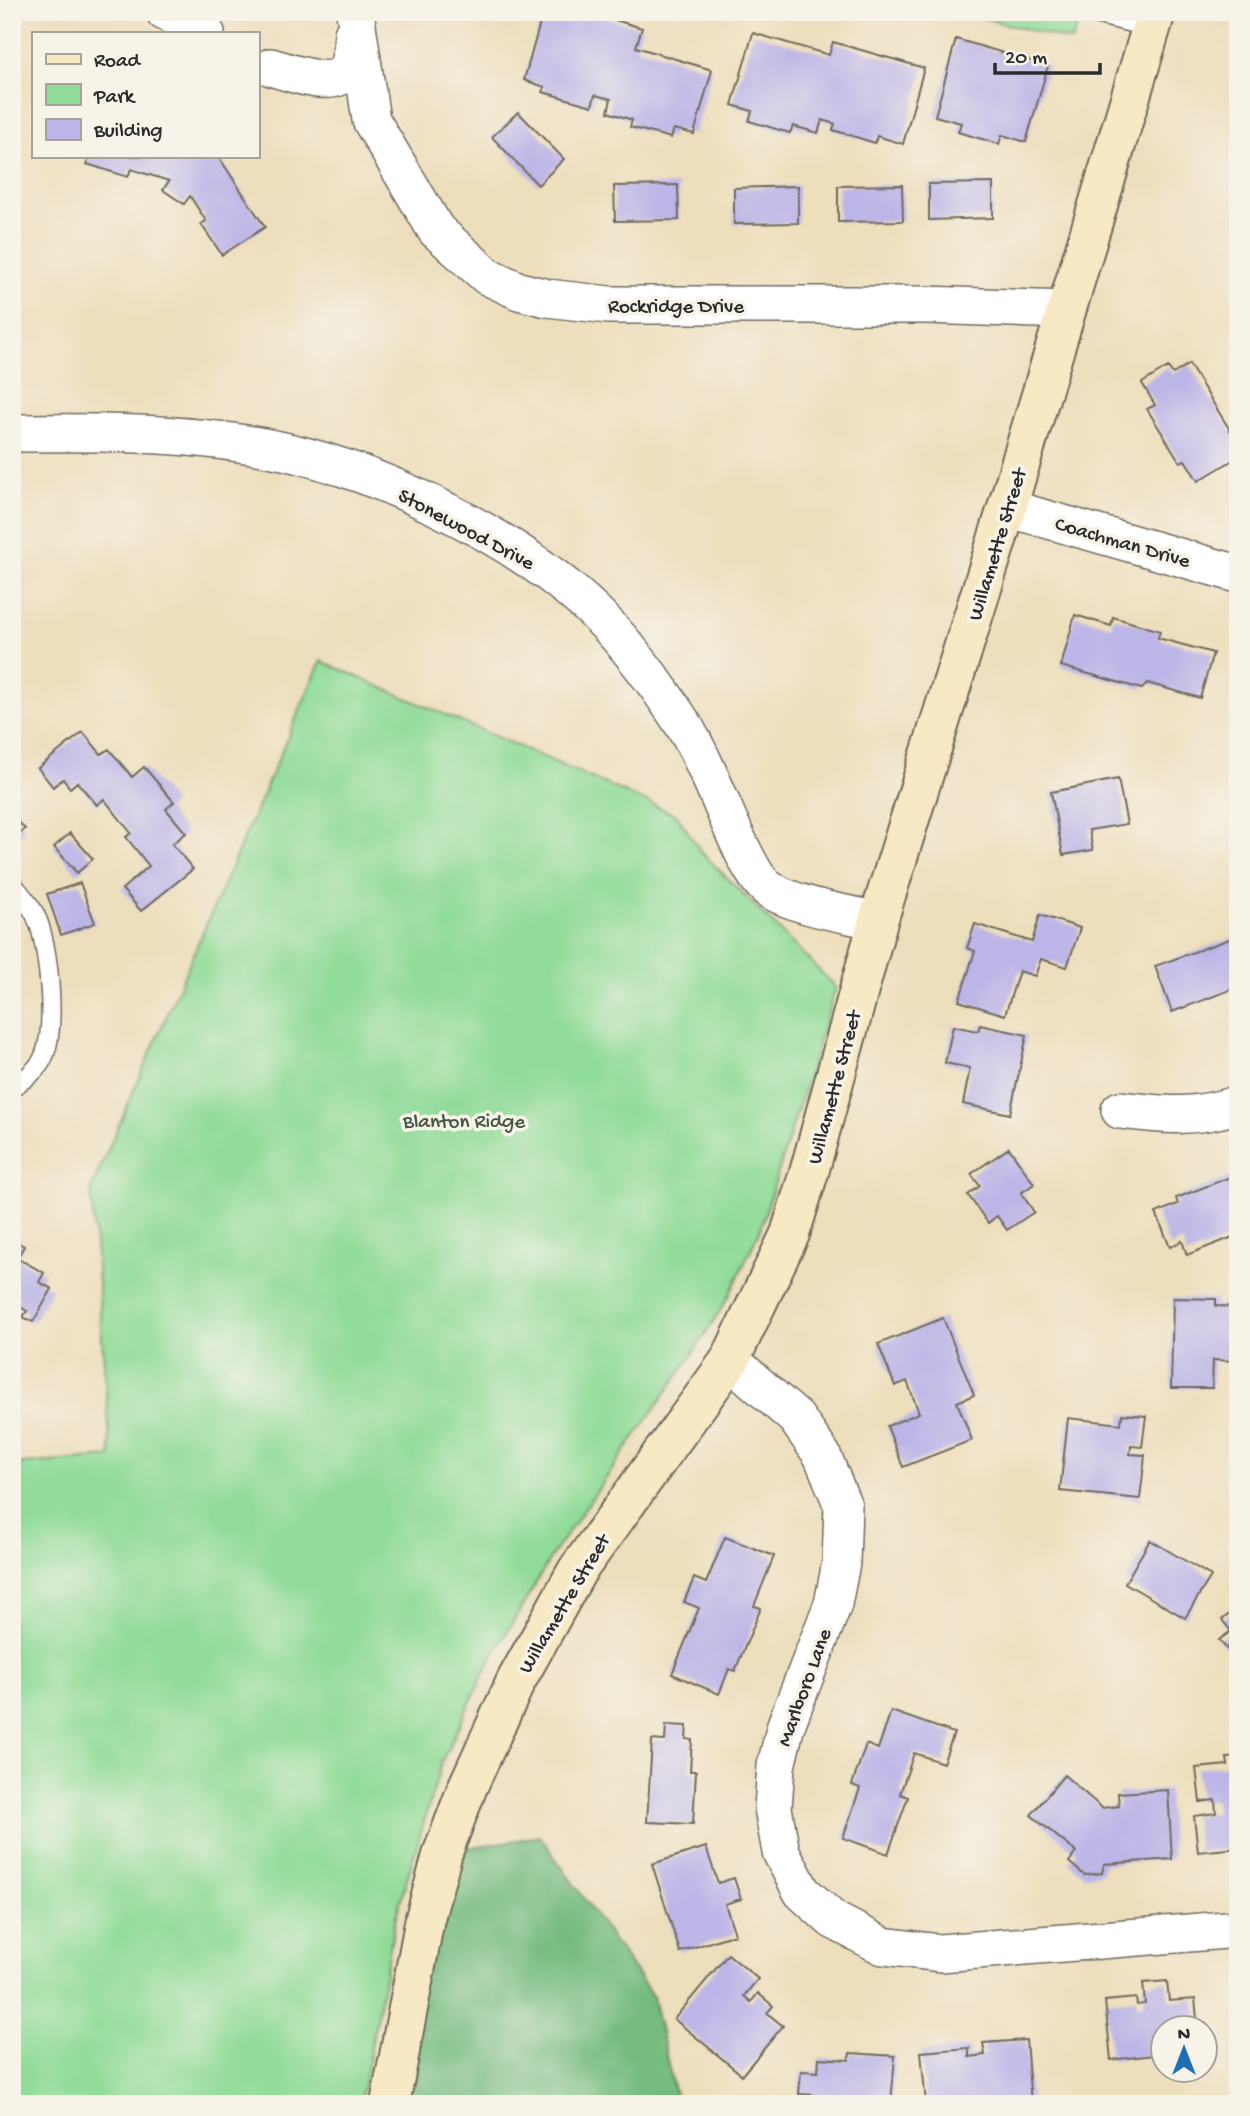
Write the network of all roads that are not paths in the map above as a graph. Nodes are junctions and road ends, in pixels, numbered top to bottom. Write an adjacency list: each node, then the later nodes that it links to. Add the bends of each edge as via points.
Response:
1 (165, 12): 5 (street)
2 (354, 12): 6 (street, via 345,74 325,79); 7 (street)
3 (1087, 12): 4 (lane)
4 (1154, 20): 8 (main road, Willamette Street)
5 (204, 32)
6 (264, 64): 7 (street)
7 (371, 120): 8 (street, Rockridge Drive, via 436,230 487,276 519,291 609,305)
8 (1066, 310): 10 (main road, Willamette Street)
9 (12, 433): 13 (street, Stonewood Drive, via 177,436 265,447 336,465 483,532 538,564 587,604 627,649 678,717 752,869 768,889)
10 (1007, 508): 11 (street, Coachman Drive); 13 (main road, Willamette Street)
11 (1238, 574)
12 (12, 883): 14 (lane, via 39,922 51,1023 41,1062)
13 (878, 921): 17 (main road, Willamette Street, via 790,1234)
14 (12, 1087)
15 (1238, 1104): 16 (street, via 1219,1111 1170,1116)
16 (1120, 1111)
17 (730, 1360): 18 (street, Marlboro Lane, via 796,1418 822,1455 843,1506 841,1563 833,1604 786,1725 776,1766 773,1808 781,1853 802,1892 833,1920 883,1946 940,1954); 19 (main road, Willamette Street, via 577,1571 516,1681 468,1786 425,1919)
18 (1238, 1929)
19 (390, 2104)

